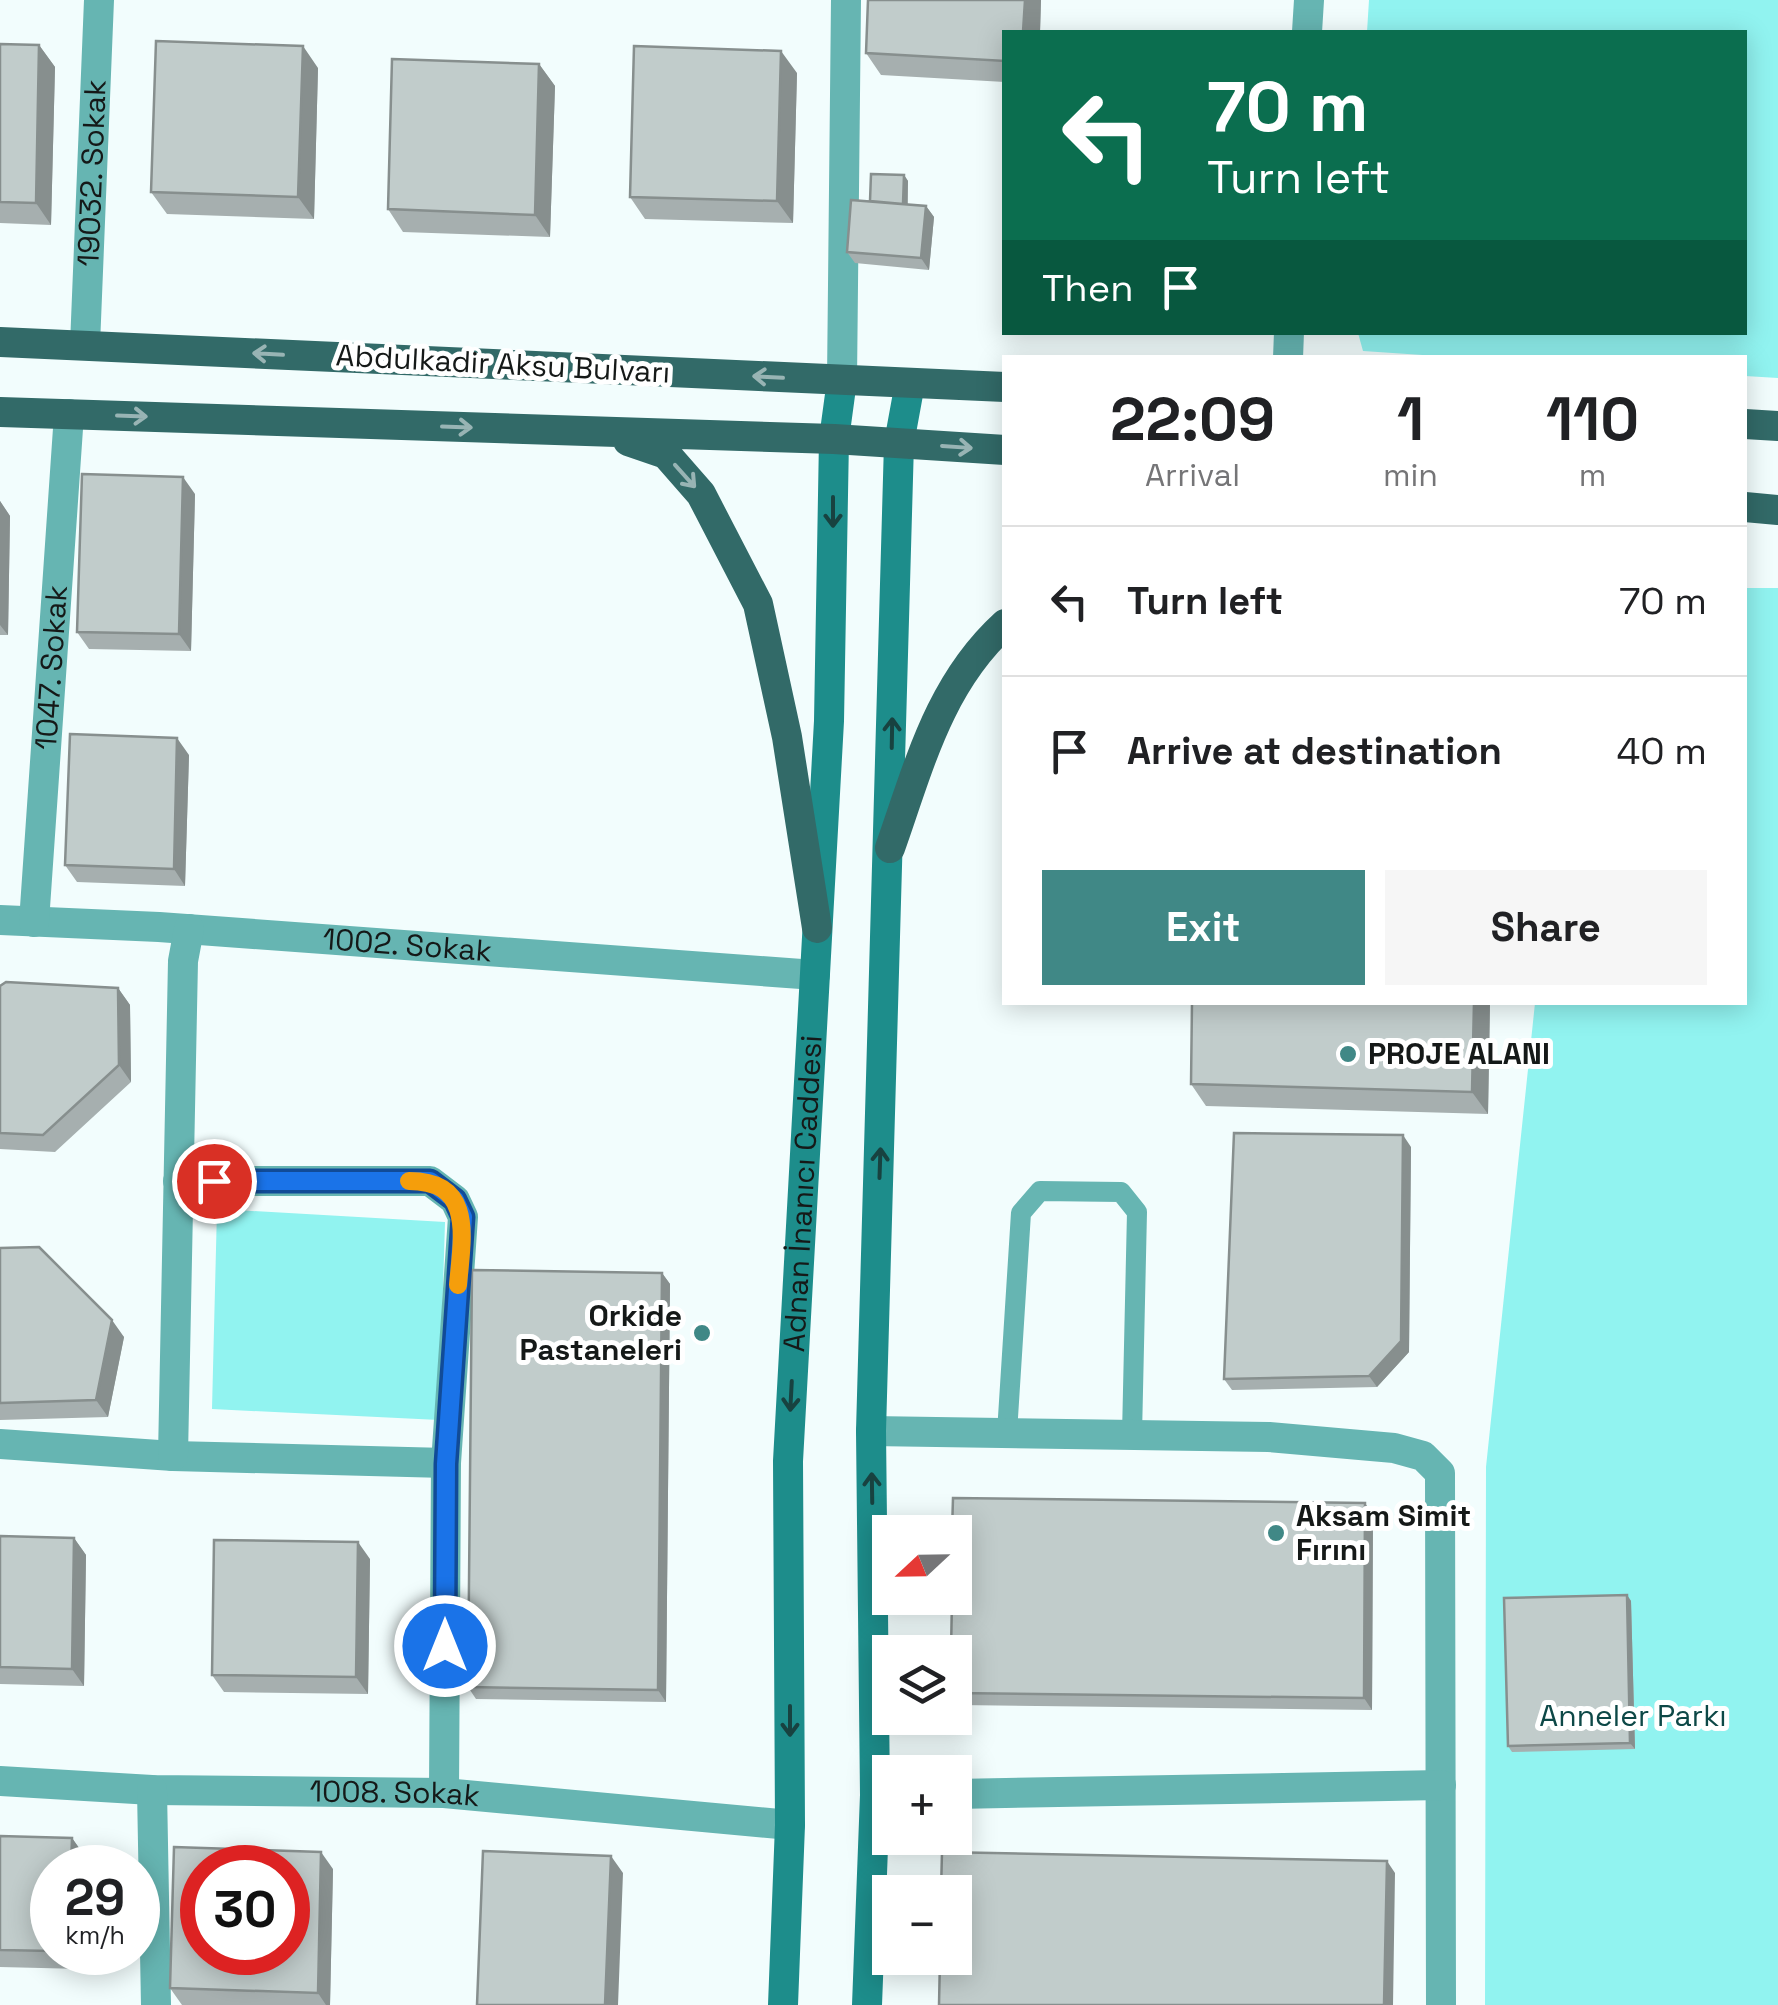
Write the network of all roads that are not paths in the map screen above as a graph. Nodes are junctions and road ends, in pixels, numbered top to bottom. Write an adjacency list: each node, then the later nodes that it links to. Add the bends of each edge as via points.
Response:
1 (99, 0): 6 (street, 19032. Sokak)
2 (846, 0): 7 (street)
3 (1309, 0): 4 (street)
4 (1307, 30)
5 (0, 342): 6 (main road, Abdulkadir Aksu Bulvarı)
6 (85, 345): 7 (main road, Abdulkadir Aksu Bulvarı, one-way to 6)
7 (842, 380): 8 (main road, Abdulkadir Aksu Bulvarı); 15 (main road, Adnan İnanıcı Caddesi)
8 (910, 384): 9 (main road, Abdulkadir Aksu Bulvarı); 16 (main road)
9 (1002, 387)
10 (0, 412): 11 (main road, Abdulkadir Aksu Bulvarı)
11 (69, 414): 14 (main road, Abdulkadir Aksu Bulvarı, one-way to 14); 23 (street, 1047. Sokak)
12 (1747, 424): 13 (main road)
13 (1778, 426)
14 (602, 431): 15 (main road, Abdulkadir Aksu Bulvarı); 24 (main road, one-way to 24, via 666,454 702,494 758,604 788,737)
15 (834, 438): 16 (main road, Abdulkadir Aksu Bulvarı); 24 (main road, Adnan İnanıcı Caddesi, one-way to 24)
16 (898, 443): 17 (main road, Abdulkadir Aksu Bulvarı, one-way to 17); 21 (main road, one-way to 16)
17 (1002, 450)
18 (1747, 507): 19 (main road)
19 (1778, 510)
20 (1002, 627): 21 (main road, via 939,710)
21 (890, 848): 28 (main road, one-way to 21)
22 (0, 920): 23 (street, 1002. Sokak)
23 (34, 922): 25 (street, 1002. Sokak)
24 (817, 928): 26 (main road, Adnan İnanıcı Caddesi)
25 (189, 929): 26 (street, 1002. Sokak); 27 (street)
26 (815, 975): 40 (main road, Adnan İnanıcı Caddesi, one-way to 40, via 788,1461)
27 (178, 1181): 32 (street); 33 (street, via 430,1181 455,1200 463,1217)
28 (871, 1430): 29 (street); 34 (main road, one-way to 28)
29 (1007, 1432): 30 (street); 30 (lane, via 1021,1214 1040,1190 1122,1192 1137,1212)
30 (1132, 1435): 36 (street, via 1394,1448 1422,1456 1440,1473)
31 (0, 1444): 32 (street)
32 (173, 1456): 33 (street)
33 (446, 1464): 38 (street)
34 (881, 1755)
35 (0, 1782): 37 (street, 1008. Sokak)
36 (1441, 1786): 39 (street); 45 (street)
37 (152, 1790): 38 (street, 1008. Sokak); 42 (street)
38 (444, 1793): 40 (street, 1008. Sokak)
39 (972, 1794)
40 (790, 1825): 43 (main road, Adnan İnanıcı Caddesi)
41 (878, 1855): 44 (main road)
42 (156, 2005)
43 (783, 2005)
44 (867, 2005)
45 (1441, 2005)

